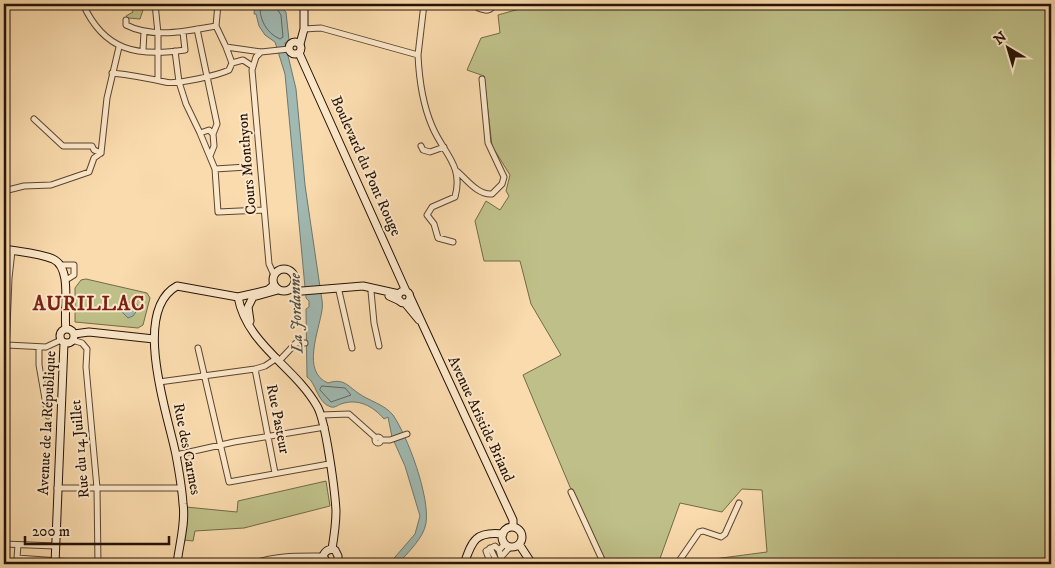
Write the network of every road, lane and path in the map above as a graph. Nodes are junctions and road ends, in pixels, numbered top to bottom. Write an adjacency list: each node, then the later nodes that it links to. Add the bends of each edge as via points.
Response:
1 (83, 4): 16 (street, via 100,32)
2 (155, 4): 14 (street)
3 (218, 4): 9 (street)
4 (304, 4): 11 (main road)
5 (424, 4): 24 (street)
6 (476, 4): 7 (street, via 487,11)
7 (494, 4)
8 (126, 20): 12 (street, via 126,25)
9 (216, 26): 10 (street); 17 (street)
10 (197, 29): 13 (street); 30 (street)
11 (304, 29): 15 (main road); 24 (street, via 321,28)
12 (144, 32): 14 (street); 19 (street)
13 (183, 32): 14 (street); 20 (street, via 185,50)
14 (158, 33): 21 (street)
15 (300, 44): 18 (main road, via 294,42); 23 (main road)
16 (119, 47): 19 (street); 29 (street)
17 (226, 47): 22 (street); 27 (street)
18 (288, 49): 22 (street); 23 (main road, via 293,54)
19 (142, 50): 21 (street)
20 (175, 51): 21 (street); 33 (street)
21 (158, 52): 31 (street)
22 (261, 52): 25 (street)
23 (299, 53): 61 (main road, Boulevard du Pont Rouge)
24 (418, 55): 38 (street, via 418,72 432,126)
25 (256, 58): 26 (street); 28 (street)
26 (243, 60): 27 (street); 28 (street)
27 (232, 63): 30 (street, via 227,71)
28 (252, 66): 44 (street, Cours Monthyon)
29 (112, 73): 31 (street); 39 (street)
30 (208, 76): 33 (street); 36 (street, via 217,124)
31 (158, 79): 33 (street, via 166,83)
32 (482, 79): 45 (street, via 488,143 504,177 492,194 487,194)
33 (179, 82): 35 (street)
34 (34, 119): 39 (street, via 63,146 92,146)
35 (200, 133): 36 (street, via 208,130); 40 (street)
36 (213, 134): 40 (street, via 214,146)
37 (421, 146): 38 (street, via 430,152)
38 (444, 147): 45 (street)
39 (101, 153): 46 (street, via 91,162 89,172 62,182)
40 (209, 154): 43 (street)
41 (247, 167): 43 (street)
42 (253, 167): 44 (street)
43 (215, 169): 47 (street, via 217,213)
44 (260, 169): 47 (street, Cours Monthyon)
45 (458, 172): 48 (street, via 455,197 432,207 427,215 438,238)
46 (4, 190)
47 (264, 210): 52 (street, Cours Monthyon, via 269,264)
48 (453, 242)
49 (8, 250): 51 (main road, via 54,260); 53 (street)
50 (4, 261): 53 (street)
51 (60, 265): 54 (main road); 54 (street, via 74,265 74,274)
52 (274, 274): 55 (main road); 56 (main road, via 282,270 291,272 294,278)
53 (9, 278): 69 (street)
54 (66, 280): 63 (main road)
55 (276, 288): 56 (main road, via 285,291); 59 (main road); 60 (main road)
56 (292, 288): 57 (main road, via 302,291)
57 (338, 289): 58 (main road); 58 (main road); 73 (street)
58 (368, 289): 61 (main road); 61 (main road); 70 (street)
59 (238, 297): 60 (main road); 62 (main road, Rue des Carmes, via 177,286 162,298); 74 (main road, via 251,332)
60 (253, 297): 74 (main road, via 248,307 251,323)
61 (402, 297): 93 (main road, Avenue Aristide Briand, via 421,322 513,520)
62 (156, 328): 64 (main road); 66 (main road, Rue des Carmes)
63 (66, 329): 65 (main road); 67 (main road, via 60,333)
64 (138, 336): 65 (main road, via 89,332); 66 (main road)
65 (73, 337): 67 (main road); 89 (street, Rue du 14 Juillet, via 87,349)
66 (154, 339): 77 (main road, Rue des Carmes)
67 (62, 341): 71 (street); 88 (main road, Avenue de la République)
68 (305, 343): 74 (street, via 296,343)
69 (7, 345): 71 (street); 78 (street)
70 (380, 346)
71 (39, 347): 80 (street)
72 (198, 348): 76 (street)
73 (352, 348)
74 (278, 359): 75 (street); 79 (main road, via 312,399)
75 (255, 369): 76 (street); 83 (street, Rue Pasteur)
76 (206, 376): 77 (street); 84 (street)
77 (159, 382): 85 (main road, Rue des Carmes)
78 (4, 402)
79 (321, 415): 81 (main road); 82 (street, via 349,414 379,439 390,440)
80 (48, 416)
81 (325, 428): 83 (street); 86 (main road)
82 (406, 434)
83 (269, 437): 84 (street); 87 (street, Rue Pasteur)
84 (222, 445): 85 (street); 87 (street, via 229,482)
85 (176, 455): 90 (main road, Rue des Carmes)
86 (329, 464): 87 (street); 101 (main road, via 336,508)
87 (276, 473)
88 (57, 488): 89 (street); 98 (main road, Avenue de la République)
89 (97, 488): 90 (street); 106 (street, Rue du 14 Juillet)
90 (182, 488): 107 (main road, Rue des Carmes, via 184,507)
91 (571, 492): 116 (street)
92 (740, 503): 117 (street, via 725,534 699,532)
93 (513, 528): 94 (main road, via 506,529); 96 (main road, via 520,532 522,539)
94 (503, 538): 99 (main road); 102 (street, via 503,546); 111 (main road, via 489,532 476,539)
95 (4, 544): 97 (street)
96 (519, 544): 99 (main road); 115 (main road)
97 (18, 545): 98 (street); 105 (street, via 17,558)
98 (55, 546): 105 (main road, Avenue de la République)
99 (510, 547): 104 (street)
100 (490, 548): 102 (street, via 495,546); 112 (street, via 486,554); 113 (street)
101 (332, 550): 103 (main road, via 327,550); 110 (main road, via 338,556)
102 (499, 550): 104 (street)
103 (323, 556): 108 (street, via 273,558); 109 (main road)
104 (502, 557): 114 (street)
105 (55, 562): 106 (street)
106 (99, 564)
107 (177, 564)
108 (252, 564)
109 (328, 564)
110 (333, 564)
111 (464, 564)
112 (491, 564)
113 (498, 564)
114 (504, 564)
115 (532, 564)
116 (604, 564)
117 (677, 564)

